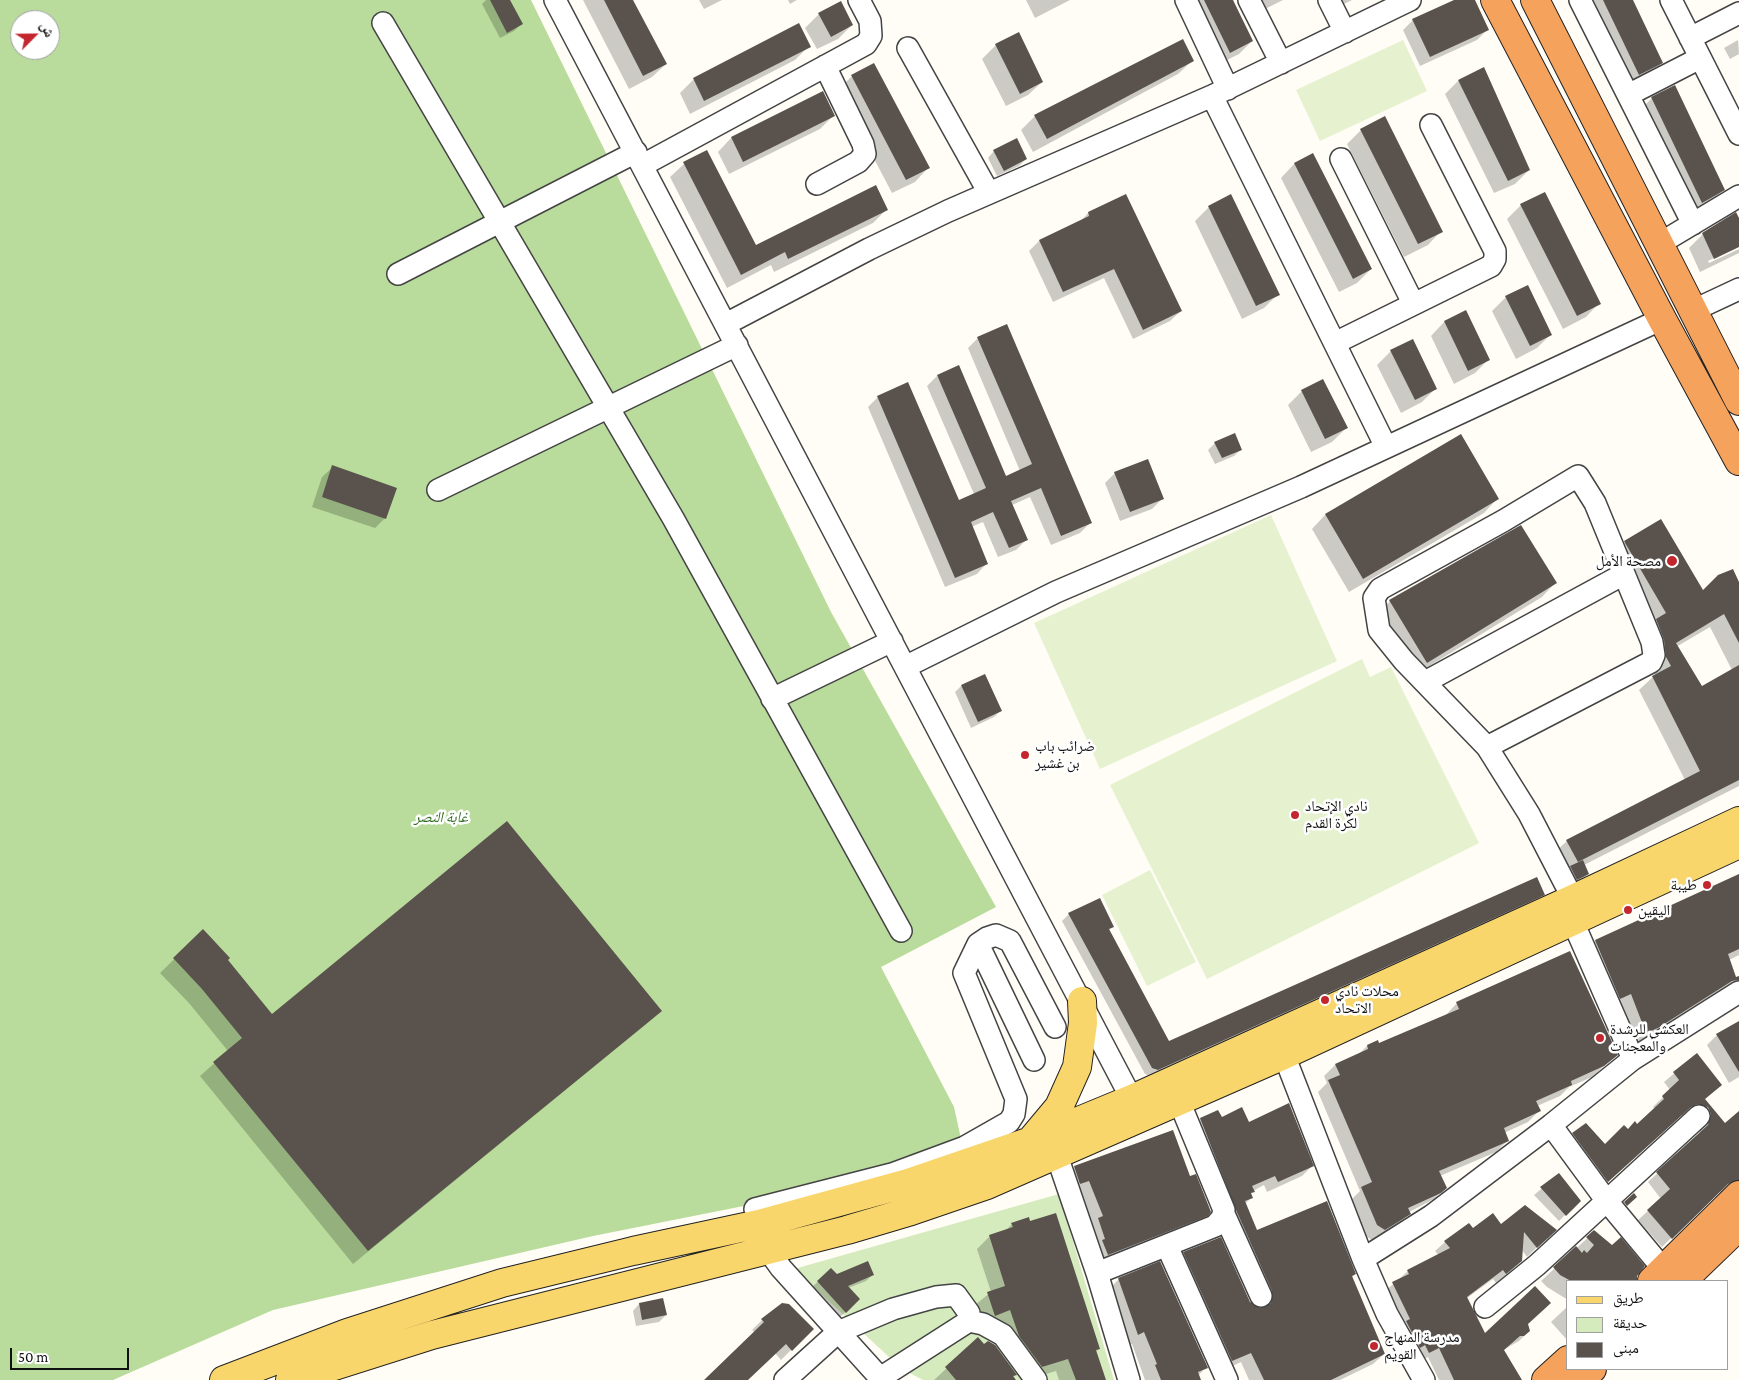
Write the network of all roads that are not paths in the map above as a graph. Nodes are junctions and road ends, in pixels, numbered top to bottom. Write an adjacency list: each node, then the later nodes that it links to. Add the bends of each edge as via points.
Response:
1 (555, 0): 24 (street)
2 (860, 0): 18 (street, via 870,21 872,36 866,44)
3 (1186, 0): 19 (street)
4 (1249, 0): 17 (street)
5 (1329, 0): 13 (street)
6 (1410, 0): 13 (street)
7 (1495, 0): 35 (highway)
8 (1535, 0): 30 (highway)
9 (1580, 0): 20 (street)
10 (1671, 0): 14 (street)
11 (1739, 13): 14 (street)
12 (383, 23): 28 (street)
13 (1345, 32): 17 (street)
14 (1690, 38): 16 (street)
15 (908, 48): 26 (street)
16 (1700, 58): 20 (street); 22 (street)
17 (1281, 63): 19 (street)
18 (825, 66): 24 (street); 25 (street, via 865,154 858,162)
19 (1220, 92): 26 (street); 37 (street)
20 (1628, 95): 29 (street)
21 (1431, 125): 33 (street, via 1495,251 1496,259 1491,266)
22 (1739, 134)
23 (1341, 158): 33 (street)
24 (640, 159): 28 (street); 36 (street)
25 (817, 184)
26 (989, 194): 36 (street, via 869,249)
27 (1739, 196): 29 (street)
28 (498, 222): 31 (street); 40 (street)
29 (1693, 224): 30 (street)
30 (1658, 244): 34 (highway)
31 (398, 274)
32 (1739, 289): 34 (street)
33 (1413, 303): 37 (street)
34 (1692, 311): 39 (highway)
35 (1662, 320): 41 (street); 42 (highway)
36 (726, 324): 38 (street)
37 (1335, 343): 41 (street)
38 (737, 345): 40 (street); 45 (street)
39 (1739, 401)
40 (608, 409): 43 (street); 48 (street, via 673,518)
41 (1386, 447): 46 (street, via 1192,536 1072,585)
42 (1739, 460)
43 (438, 490)
44 (1624, 574): 47 (street); 47 (street, via 1584,481 1578,476 1573,477 1504,521 1380,589 1374,598 1380,630); 49 (street, via 1652,642 1654,655 1651,662)
45 (892, 641): 46 (street); 48 (street)
46 (906, 667): 56 (street)
47 (1425, 682): 49 (street)
48 (772, 699): 53 (street)
49 (1487, 747): 52 (street, via 1529,814)
50 (1739, 821): 52 (main road)
51 (1739, 844): 52 (main road)
52 (1573, 911): 58 (main road); 59 (street); 62 (main road)
53 (901, 931)
54 (978, 944): 57 (street, via 996,935 1010,941); 60 (street); 70 (street, via 964,973 1016,1099 1009,1122 965,1147)
55 (1739, 992): 59 (street)
56 (1082, 1001): 62 (street); 65 (main road, via 1084,1023 1077,1067 1059,1107)
57 (1055, 1027)
58 (1284, 1055): 61 (main road); 74 (street)
59 (1633, 1059): 64 (street)
60 (1034, 1060)
61 (1179, 1101): 62 (main road); 69 (street)
62 (1137, 1108): 65 (main road); 66 (main road)
63 (1699, 1116): 68 (street)
64 (1552, 1126): 68 (street); 74 (street, via 1430,1216)
65 (1028, 1142): 70 (main road, via 908,1183)
66 (1057, 1156): 73 (main road, via 911,1212); 75 (street)
67 (1739, 1195): 76 (highway)
68 (1606, 1200): 76 (street); 79 (street, via 1537,1265)
69 (1224, 1214): 72 (street, via 1215,1226); 78 (street)
70 (757, 1217): 73 (street); 77 (main road)
71 (1739, 1226): 76 (highway)
72 (1167, 1246): 75 (street); 91 (street)
73 (768, 1250): 80 (main road); 82 (street)
74 (1363, 1259): 92 (street, via 1387,1314)
75 (1097, 1273): 90 (street)
76 (1666, 1278)
77 (502, 1283): 80 (main road); 85 (main road)
78 (1261, 1296)
79 (1485, 1307)
80 (510, 1314): 85 (main road)
81 (970, 1321): 82 (street, via 964,1303 956,1294 947,1294 893,1309); 86 (street); 89 (street, via 1003,1335)
82 (838, 1332): 86 (street); 88 (street)
83 (1566, 1362): 93 (highway)
84 (1591, 1370): 94 (highway)
85 (289, 1372): 87 (main road)
86 (881, 1379)
87 (224, 1380)
88 (785, 1380)
89 (1036, 1380)
90 (1129, 1380)
91 (1228, 1380)
92 (1424, 1380)
93 (1546, 1380)
94 (1580, 1380)

